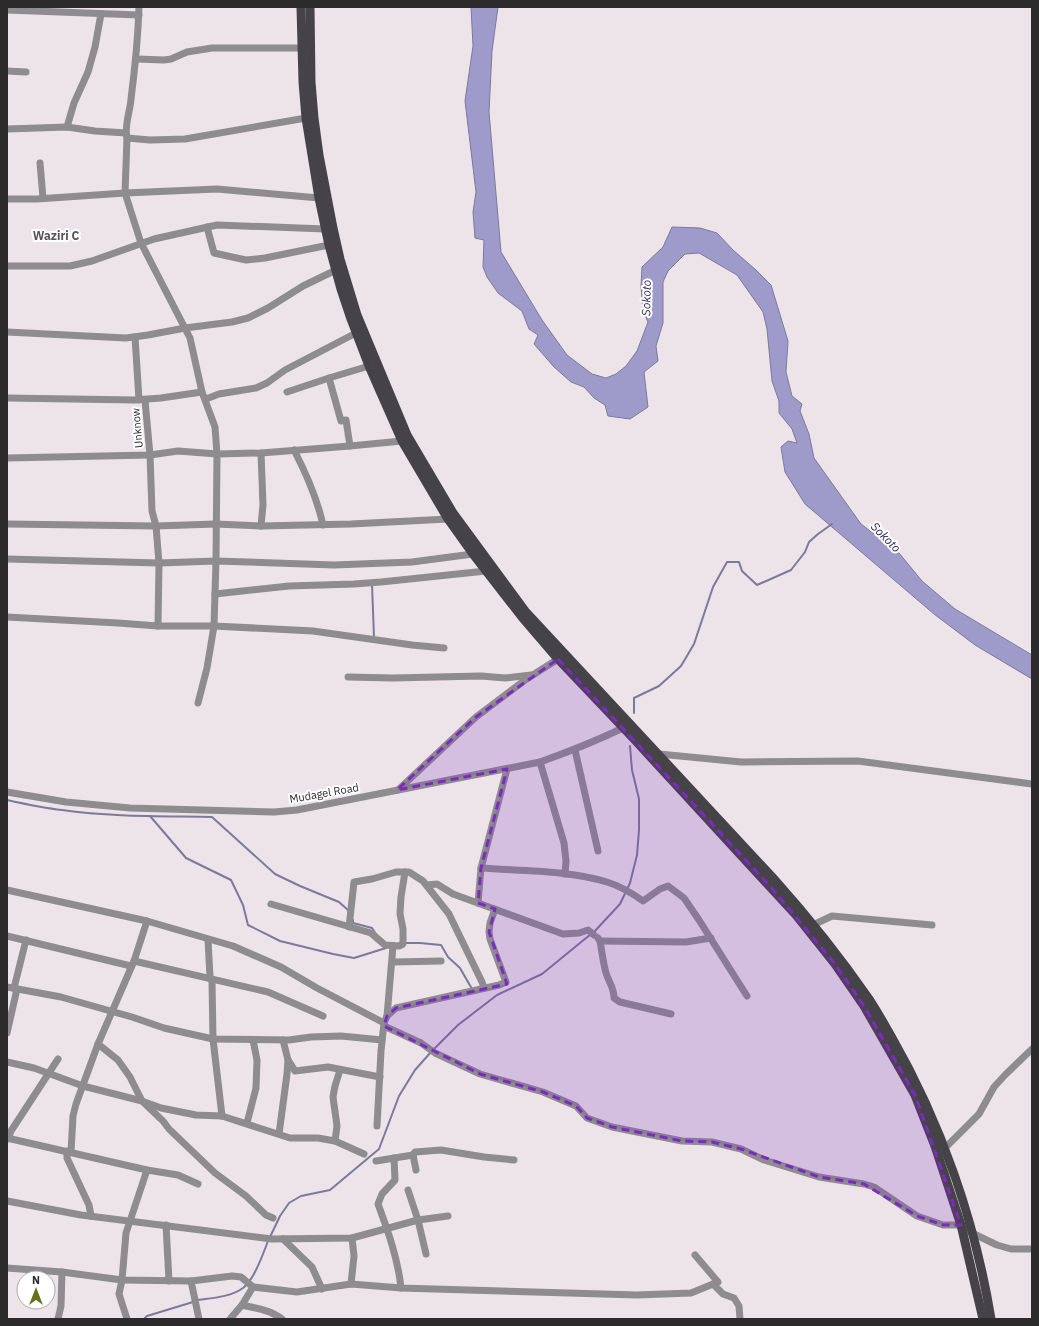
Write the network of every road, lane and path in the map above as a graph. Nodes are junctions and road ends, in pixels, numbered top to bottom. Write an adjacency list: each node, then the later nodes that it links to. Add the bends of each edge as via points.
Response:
1 (139, 7): 6 (street)
2 (301, 7): 7 (main road)
3 (310, 7): 64 (main road, via 311,82 319,155 340,260 357,315 407,435 453,513 525,611)
4 (10, 9): 5 (street)
5 (101, 14): 6 (street); 12 (street, via 88,72 74,103)
6 (139, 15): 8 (street)
7 (302, 48): 8 (street, via 212,48 187,52 171,59); 11 (main road)
8 (136, 59): 14 (street)
9 (7, 71): 10 (street)
10 (26, 72)
11 (306, 118): 14 (street, via 185,139 150,140); 18 (main road)
12 (67, 127): 13 (street); 14 (street)
13 (7, 130)
14 (126, 136): 16 (street)
15 (40, 162): 17 (street)
16 (125, 193): 17 (street); 18 (street, via 217,189); 22 (street)
17 (43, 198): 19 (street)
18 (319, 198): 21 (main road)
19 (7, 199)
20 (207, 227): 21 (street, via 225,225); 22 (street); 23 (street, via 214,253 246,260)
21 (326, 229): 23 (main road)
22 (141, 243): 24 (street, via 92,261 70,266); 26 (street)
23 (329, 244): 25 (main road)
24 (7, 266)
25 (336, 270): 26 (street, via 248,318); 28 (main road)
26 (185, 328): 29 (street); 32 (street, via 190,338)
27 (7, 332): 29 (street, via 105,338)
28 (356, 333): 30 (main road); 35 (street, via 285,370 267,384)
29 (135, 337): 36 (street, Unknow)
30 (369, 366): 31 (street); 37 (main road)
31 (329, 378): 33 (street); 38 (street, via 341,421 346,420)
32 (202, 392): 35 (street); 36 (street)
33 (287, 392)
34 (7, 398): 36 (street)
35 (206, 399): 41 (street, via 215,427)
36 (142, 400): 42 (street, Unknow)
37 (402, 441): 38 (street); 44 (main road)
38 (350, 446): 39 (street)
39 (294, 450): 40 (street); 47 (street, via 308,477)
40 (261, 453): 41 (street); 49 (street)
41 (217, 454): 42 (street, via 178,451); 46 (street)
42 (150, 455): 43 (street); 48 (street, Unknow, via 152,511)
43 (7, 458)
44 (448, 519): 47 (street); 50 (main road)
45 (7, 524): 48 (street)
46 (216, 524): 48 (street); 49 (street); 52 (street)
47 (323, 525): 49 (street)
48 (156, 526): 53 (street, Unknow)
49 (261, 526)
50 (473, 554): 52 (street, via 412,562 342,565); 54 (main road)
51 (7, 559): 53 (street)
52 (216, 561): 53 (street); 55 (street)
53 (159, 563): 57 (street, Unknow)
54 (486, 571): 55 (street); 60 (main road)
55 (215, 594): 58 (street)
56 (7, 617): 57 (street)
57 (158, 626): 58 (street)
58 (214, 626): 59 (street, via 312,631); 63 (street)
59 (444, 648)
60 (558, 659): 61 (street); 65 (main road)
61 (533, 674): 62 (street, via 505,678); 71 (street, via 476,717)
62 (348, 677)
63 (198, 703)
64 (622, 714): 65 (street); 67 (main road)
65 (623, 728): 66 (street, Mudagel Road); 142 (main road, via 796,915 864,1006 914,1095 935,1146)
66 (575, 750): 68 (street, Mudagel Road); 73 (street)
67 (659, 754): 70 (street, via 741,762 858,761); 83 (main road)
68 (540, 762): 69 (street, Mudagel Road); 76 (street, via 564,843)
69 (507, 769): 71 (street, Mudagel Road); 74 (street)
70 (1032, 784)
71 (397, 790): 72 (street, Mudagel Road, via 297,810 274,812 130,808 66,802)
72 (7, 792)
73 (598, 851)
74 (481, 868): 76 (street); 79 (street)
75 (405, 872): 77 (street, via 412,873); 85 (street, via 354,882); 91 (street, via 400,914 403,944)
76 (565, 874): 88 (street, via 607,882 643,901 668,886 684,898)
77 (427, 885): 79 (street, via 437,884 453,894); 97 (street, via 448,914)
78 (7, 890): 82 (street)
79 (478, 902): 81 (street)
80 (271, 904): 85 (street)
81 (495, 909): 87 (street, via 564,934); 97 (street, via 489,932 490,939 506,982)
82 (147, 922): 90 (street); 94 (street)
83 (813, 925): 84 (street, via 832,916); 124 (main road, via 870,1001 902,1055)
84 (932, 925)
85 (350, 927): 91 (street, via 372,933 385,945)
86 (7, 936): 89 (street)
87 (595, 936): 88 (street, via 686,942); 100 (street, via 607,976 614,989 614,998 620,1002)
88 (711, 938): 98 (street)
89 (26, 940): 94 (street); 96 (street)
90 (208, 940): 95 (street); 102 (street, via 233,946 281,967)
91 (394, 946): 93 (street)
92 (441, 961): 93 (street)
93 (393, 962): 102 (street)
94 (133, 963): 95 (street); 99 (street)
95 (210, 978): 101 (street, via 268,992); 104 (street)
96 (13, 988): 99 (street, via 61,997); 103 (street)
97 (484, 988): 102 (street, via 396,1008)
98 (747, 996)
99 (112, 1012): 104 (street, via 164,1028); 108 (street)
100 (671, 1014)
101 (323, 1016)
102 (385, 1022): 107 (street); 142 (street, via 436,1054 480,1074 563,1100 576,1106 587,1118 612,1127 682,1141 712,1142 741,1149 764,1160 819,1177 874,1187 917,1216 943,1225)
103 (7, 1033)
104 (213, 1039): 105 (street); 118 (street)
105 (253, 1040): 106 (street); 119 (street, via 257,1060 256,1088)
106 (283, 1040): 107 (street, via 341,1036); 111 (street)
107 (382, 1040): 115 (street)
108 (98, 1044): 116 (street); 117 (street, via 118,1060)
109 (1032, 1049): 124 (street, via 1005,1074 994,1087 979,1114)
110 (58, 1059): 114 (street)
111 (288, 1060): 113 (street, via 294,1071 328,1067); 121 (street)
112 (7, 1062): 114 (street)
113 (340, 1070): 115 (street); 123 (street, via 333,1098 337,1126)
114 (49, 1073): 116 (street); 122 (street)
115 (380, 1077): 120 (street)
116 (83, 1086): 117 (street); 125 (street, via 73,1116)
117 (142, 1101): 118 (street, via 161,1108 196,1115); 138 (street, via 200,1160 266,1215)
118 (222, 1116): 119 (street)
119 (247, 1123): 121 (street)
120 (377, 1126)
121 (279, 1134): 123 (street, via 290,1138)
122 (8, 1139): 125 (street)
123 (335, 1141): 126 (street)
124 (944, 1149): 144 (main road)
125 (69, 1152): 131 (street); 136 (street, via 67,1158 89,1205)
126 (364, 1154)
127 (413, 1154): 128 (street); 129 (street, via 441,1150); 132 (street)
128 (394, 1158): 130 (street); 143 (street, via 395,1180 382,1194 378,1204)
129 (514, 1160)
130 (376, 1161)
131 (147, 1170): 133 (street, via 178,1175); 140 (street)
132 (416, 1170)
133 (198, 1184)
134 (408, 1190): 139 (street)
135 (7, 1201): 136 (street)
136 (91, 1216): 140 (street)
137 (448, 1216): 139 (street)
138 (273, 1218)
139 (418, 1220): 143 (street); 148 (street)
140 (129, 1221): 141 (street); 152 (street)
141 (166, 1225): 146 (street); 153 (street)
142 (961, 1225): 144 (street); 167 (main road)
143 (387, 1228): 145 (street); 158 (street, via 400,1272)
144 (972, 1233): 147 (street, via 1011,1249); 168 (main road)
145 (352, 1238): 146 (street); 156 (street, via 354,1256)
146 (283, 1239): 159 (street, via 312,1268)
147 (1032, 1249)
148 (426, 1254)
149 (695, 1255): 157 (street, via 718,1282)
150 (7, 1268): 151 (street)
151 (62, 1272): 152 (street); 161 (street)
152 (122, 1280): 153 (street); 162 (street, via 119,1294)
153 (169, 1281): 154 (street)
154 (191, 1281): 155 (street, via 232,1276 241,1277); 163 (street)
155 (250, 1284): 159 (street, via 297,1292); 160 (street)
156 (351, 1284): 158 (street); 159 (street)
157 (714, 1284): 158 (street, via 691,1293 637,1295); 166 (street, via 723,1294 734,1298 739,1306)
158 (401, 1288)
159 (322, 1289)
160 (242, 1305): 164 (street); 165 (street, via 275,1313)
161 (58, 1319)
162 (127, 1319)
163 (199, 1319)
164 (230, 1319)
165 (282, 1319)
166 (740, 1319)
167 (983, 1319)
168 (991, 1319)

